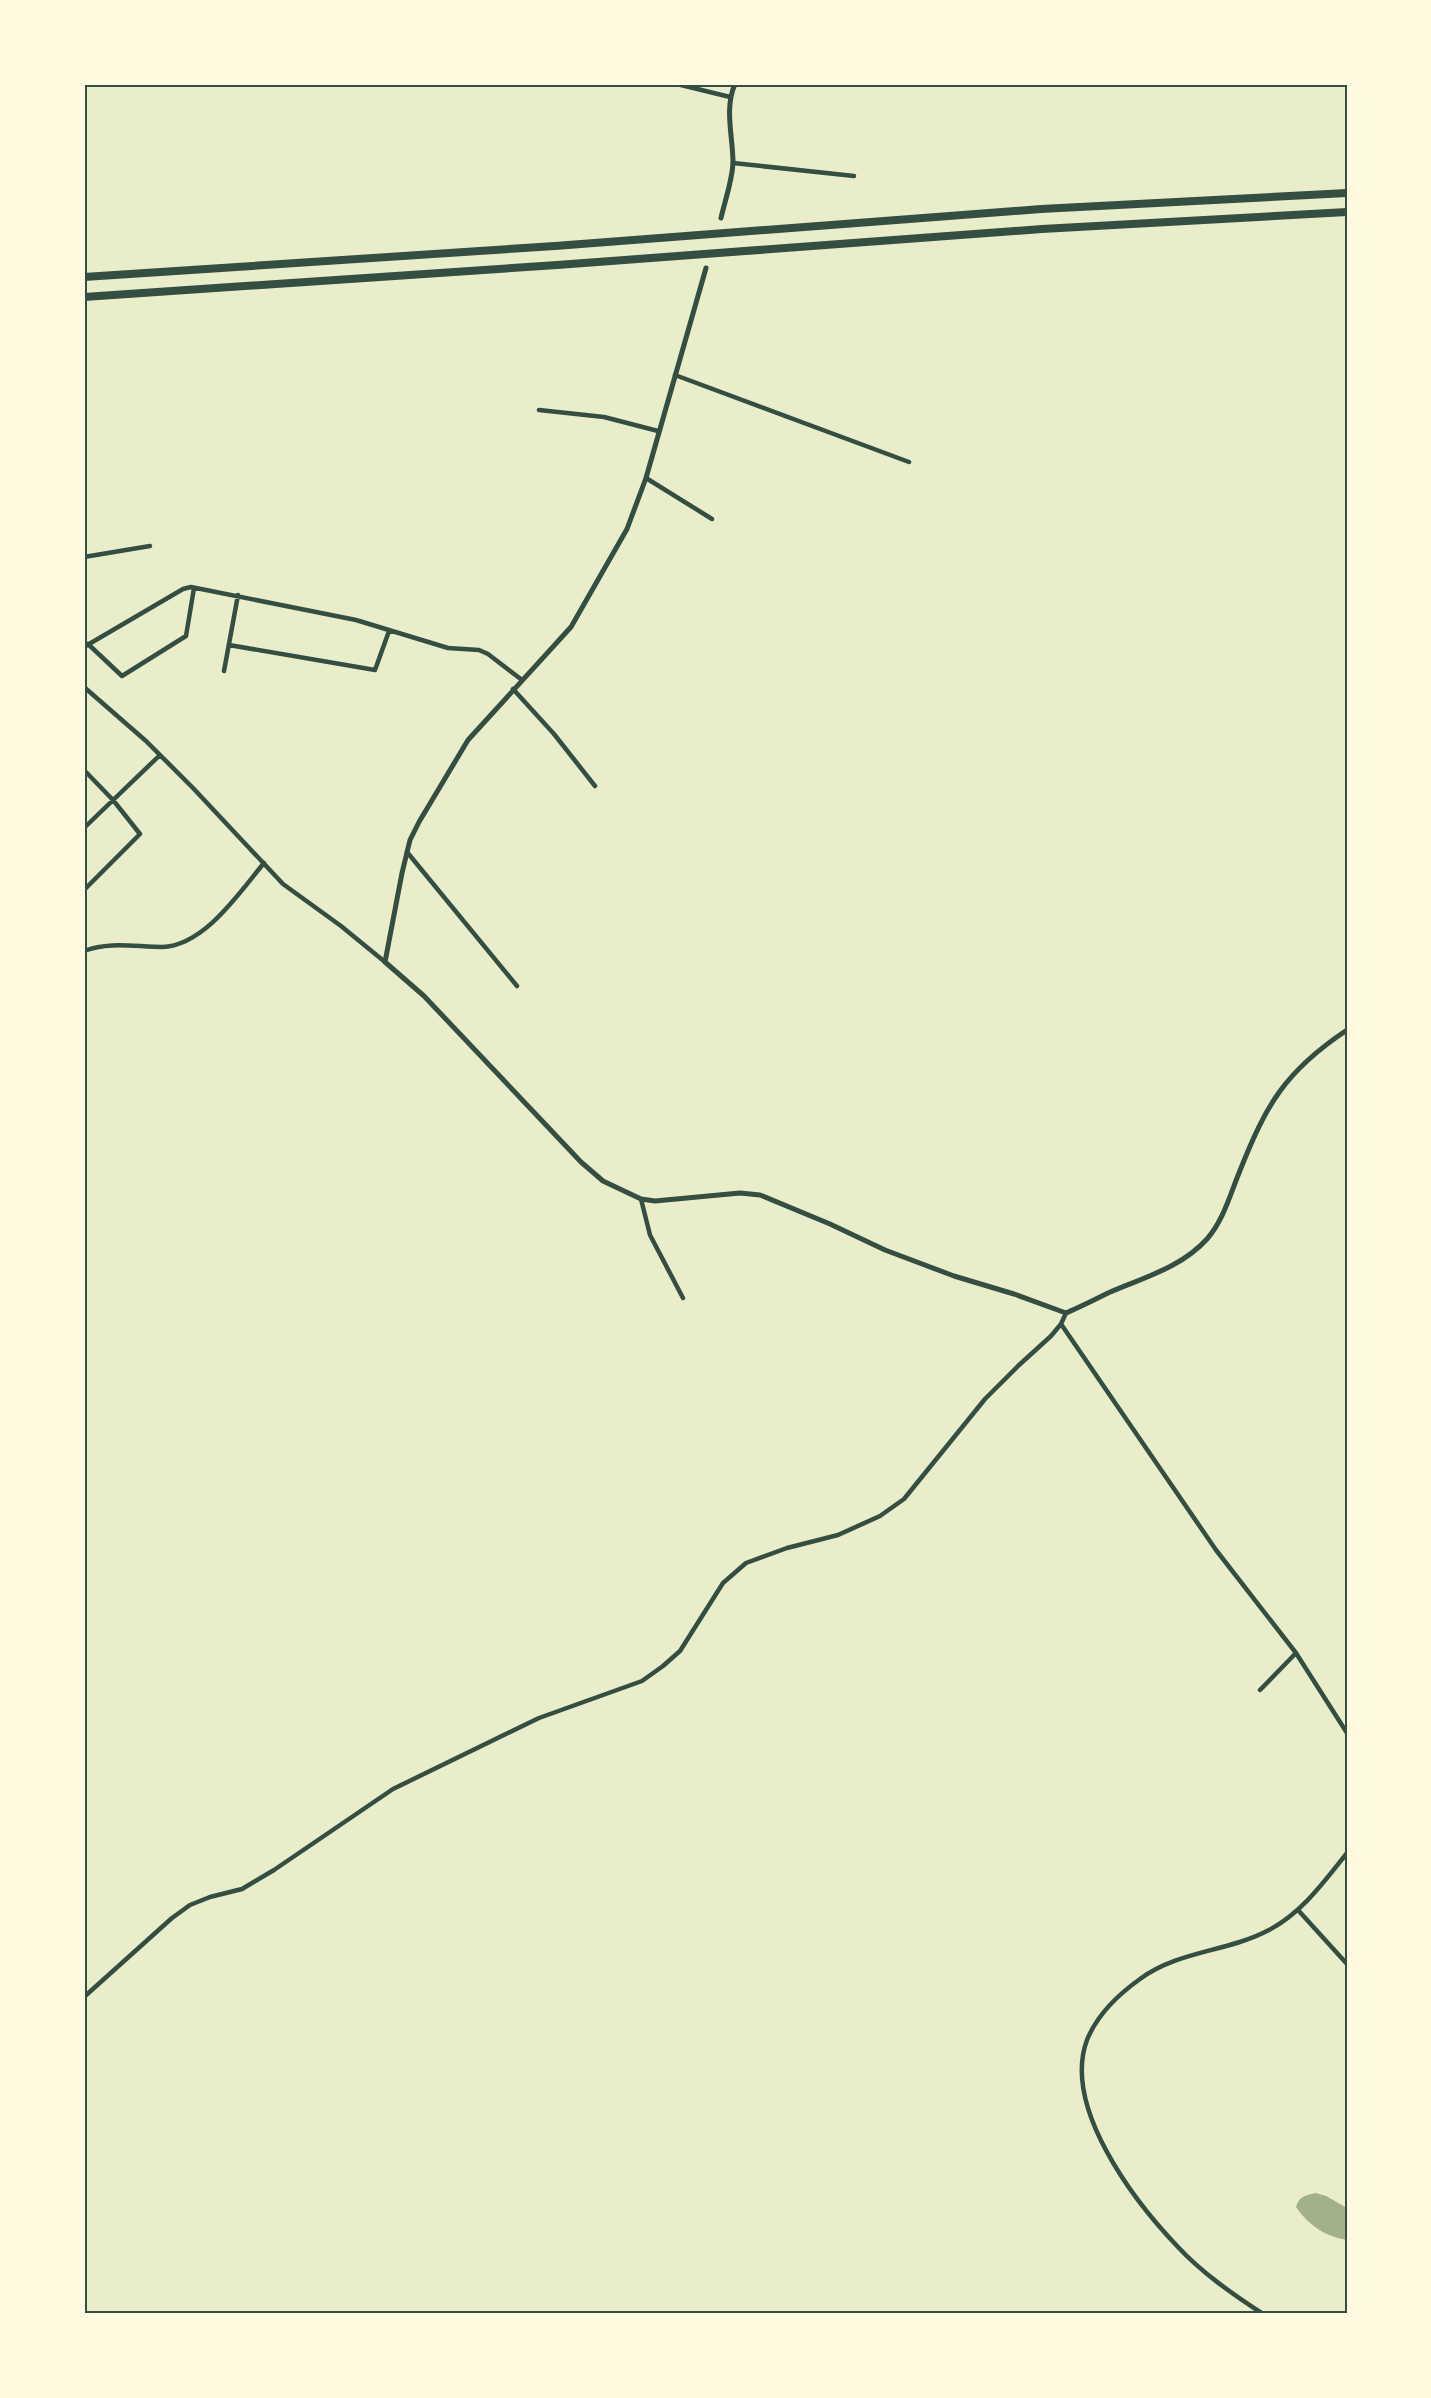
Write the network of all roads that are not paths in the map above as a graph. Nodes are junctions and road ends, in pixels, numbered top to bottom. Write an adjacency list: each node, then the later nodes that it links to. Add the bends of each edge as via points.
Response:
1 (677, 84): 3 (street)
2 (735, 84): 3 (street)
3 (730, 97): 4 (street)
4 (733, 162): 5 (street); 8 (street)
5 (854, 176)
6 (1347, 193): 10 (highway, via 1041,209)
7 (1347, 212): 11 (highway, via 1007,231)
8 (721, 218)
9 (706, 268): 12 (street)
10 (84, 277)
11 (84, 297)
12 (675, 375): 14 (street); 15 (street)
13 (539, 410): 14 (street, via 604,417)
14 (658, 431): 16 (street)
15 (909, 462)
16 (646, 478): 17 (street); 26 (street, via 627,529 582,610)
17 (712, 519)
18 (150, 546): 19 (street)
19 (84, 557)
20 (194, 588): 21 (street); 24 (street, via 183,589); 24 (street, via 186,636 122,676)
21 (238, 595): 22 (street); 23 (street)
22 (389, 630): 23 (street, via 375,670); 26 (street, via 448,648 479,650)
23 (229, 645): 25 (street)
24 (86, 646)
25 (224, 671)
26 (522, 680): 28 (street)
27 (84, 687): 29 (street)
28 (513, 689): 31 (street); 34 (street, via 463,747 419,822)
29 (160, 755): 32 (street); 35 (street)
30 (84, 770): 32 (street)
31 (595, 786)
32 (113, 800): 33 (street); 36 (street, via 140,834)
33 (84, 828)
34 (407, 852): 38 (street); 39 (street)
35 (265, 864): 37 (street, via 217,917 181,945 104,946); 38 (street, via 283,884)
36 (84, 890)
37 (84, 951)
38 (385, 962): 41 (street, via 439,1012 580,1162 603,1180)
39 (517, 986)
40 (1347, 1030): 43 (street, via 1312,1057 1275,1095 1209,1237 1188,1258)
41 (641, 1199): 42 (street, via 650,1235); 43 (street, via 760,1195 885,1251)
42 (683, 1298)
43 (1066, 1313): 44 (street)
44 (1061, 1324): 45 (street, via 1216,1550); 51 (street, via 985,1399 904,1499 880,1516 838,1535 746,1563 723,1583 680,1651 642,1681 539,1718 393,1789 242,1888 190,1905)
45 (1296, 1653): 46 (street); 47 (street)
46 (1260, 1690)
47 (1347, 1733)
48 (1347, 1853): 49 (street)
49 (1298, 1910): 50 (street); 52 (street, via 1267,1932 1164,1965 1141,1978 1107,2008 1088,2039 1082,2061 1088,2107 1098,2133 1141,2203 1204,2272)
50 (1347, 1964)
51 (84, 1997)
52 (1263, 2314)

